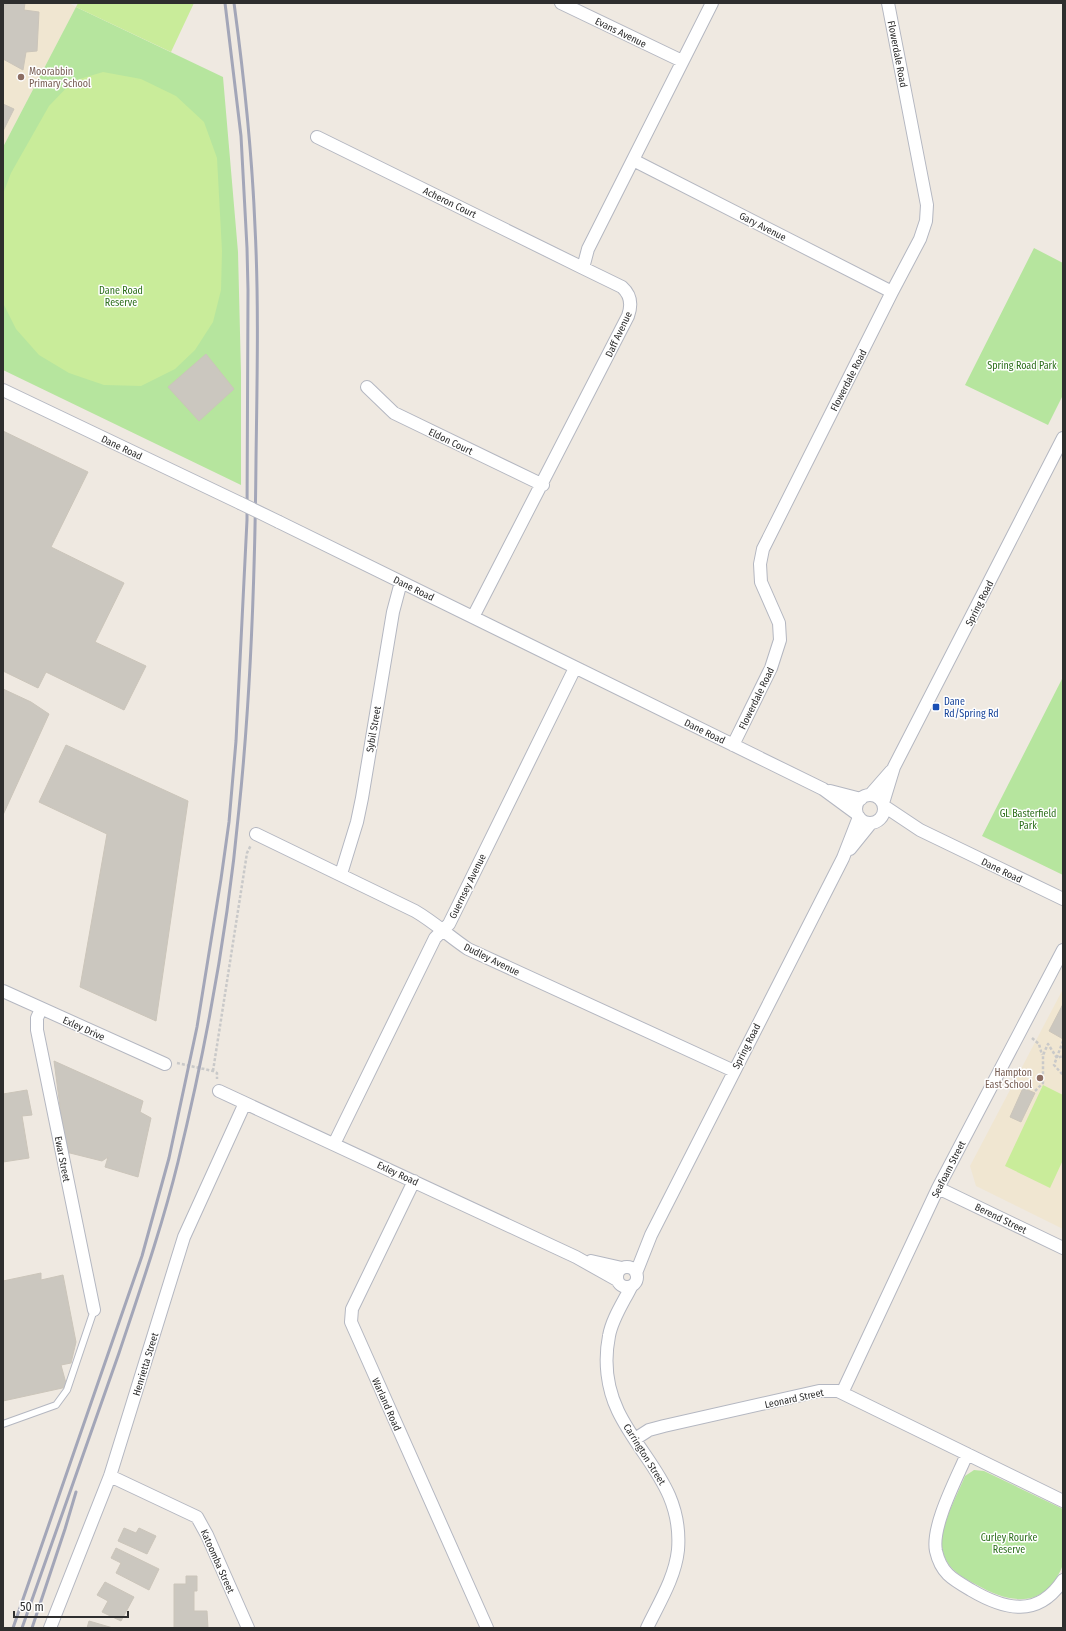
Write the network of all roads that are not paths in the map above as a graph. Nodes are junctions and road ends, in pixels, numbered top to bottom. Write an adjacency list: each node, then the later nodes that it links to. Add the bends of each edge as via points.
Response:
1 (561, 3): 4 (street, Evans Avenue)
2 (712, 3): 4 (street)
3 (888, 3): 8 (street, Flowerdale Road, via 927,213 920,239)
4 (682, 61): 6 (street)
5 (317, 137): 7 (street, Acheron Court)
6 (633, 160): 7 (street, via 592,239); 8 (street, Gary Avenue)
7 (583, 268): 12 (street, Daff Avenue, via 622,287 631,306)
8 (892, 292): 16 (street, Flowerdale Road, via 763,549 760,564 761,582 780,623 780,640 773,663)
9 (367, 387): 12 (street, Eldon Court, via 394,413)
10 (3, 390): 13 (street, Dane Road, bridge)
11 (1063, 438): 17 (street, Spring Road)
12 (543, 485): 14 (street, Daff Avenue)
13 (402, 582): 14 (street, Dane Road); 26 (street, Sybil Street, via 393,612 358,816)
14 (474, 617): 15 (street, Dane Road)
15 (575, 668): 16 (street, Dane Road); 28 (street, Guernsey Avenue, via 449,924)
16 (733, 745): 18 (street, Dane Road)
17 (894, 767): 19 (street, Spring Road); 20 (street, Spring Road)
18 (823, 789): 19 (street, Dane Road); 21 (street, Dane Road)
19 (865, 797): 20 (street, via 878,797); 21 (street, via 857,806)
20 (884, 805): 22 (street, via 884,814); 23 (street, Dane Road)
21 (858, 816): 22 (street, via 867,823); 25 (street, Spring Road)
22 (875, 822): 23 (street, Dane Road, via 892,822); 25 (street, Spring Road)
23 (920, 830): 27 (street, Dane Road)
24 (256, 834): 26 (street, Dudley Avenue)
25 (843, 858): 33 (street, Spring Road)
26 (341, 874): 28 (street, Dudley Avenue, via 428,918)
27 (1063, 899)
28 (442, 931): 33 (street, Dudley Avenue, via 468,948); 36 (street, Guernsey Avenue, via 435,938)
29 (1063, 950): 38 (street, Seafoam Street)
30 (3, 991): 31 (street, Exley Drive)
31 (41, 1009): 32 (street, Exley Drive); 44 (street, Ewar Street, via 37,1018 37,1030)
32 (165, 1064)
33 (734, 1071): 41 (street, Spring Road, via 651,1235)
34 (219, 1091): 35 (street, Exley Road)
35 (245, 1103): 36 (street, Exley Road); 50 (street, Henrietta Street, via 184,1237)
36 (334, 1144): 37 (street, Exley Road)
37 (414, 1181): 40 (street, Exley Road); 55 (street, Warland Road, via 352,1309 351,1322)
38 (938, 1188): 39 (street, Berend Street); 46 (street, Seafoam Street)
39 (1063, 1248)
40 (576, 1257): 41 (street, Exley Road); 42 (street, Exley Road)
41 (628, 1270): 42 (street, via 618,1272); 43 (street, via 637,1279)
42 (618, 1282): 43 (street, via 625,1287); 45 (street, Carrington Street)
43 (631, 1287): 45 (street, Carrington Street)
44 (94, 1310): 47 (lane, via 67,1390 56,1406)
45 (613, 1324): 48 (street, Carrington Street, via 606,1357 610,1390 618,1412)
46 (842, 1393): 48 (street, Leonard Street, via 832,1390 819,1391 654,1429); 49 (street, Leonard Street)
47 (3, 1424)
48 (635, 1439): 56 (street, Carrington Street, via 666,1488 676,1518 678,1536 673,1573)
49 (967, 1454): 51 (street, Leonard Street); 52 (street, via 936,1532 936,1550 946,1574 980,1596 1011,1607 1027,1607 1043,1601)
50 (110, 1476): 53 (street, Henrietta Street); 54 (street, Katoomba Street, via 197,1517)
51 (1063, 1501)
52 (1063, 1580)
53 (50, 1628)
54 (248, 1628)
55 (487, 1628)
56 (647, 1628)

